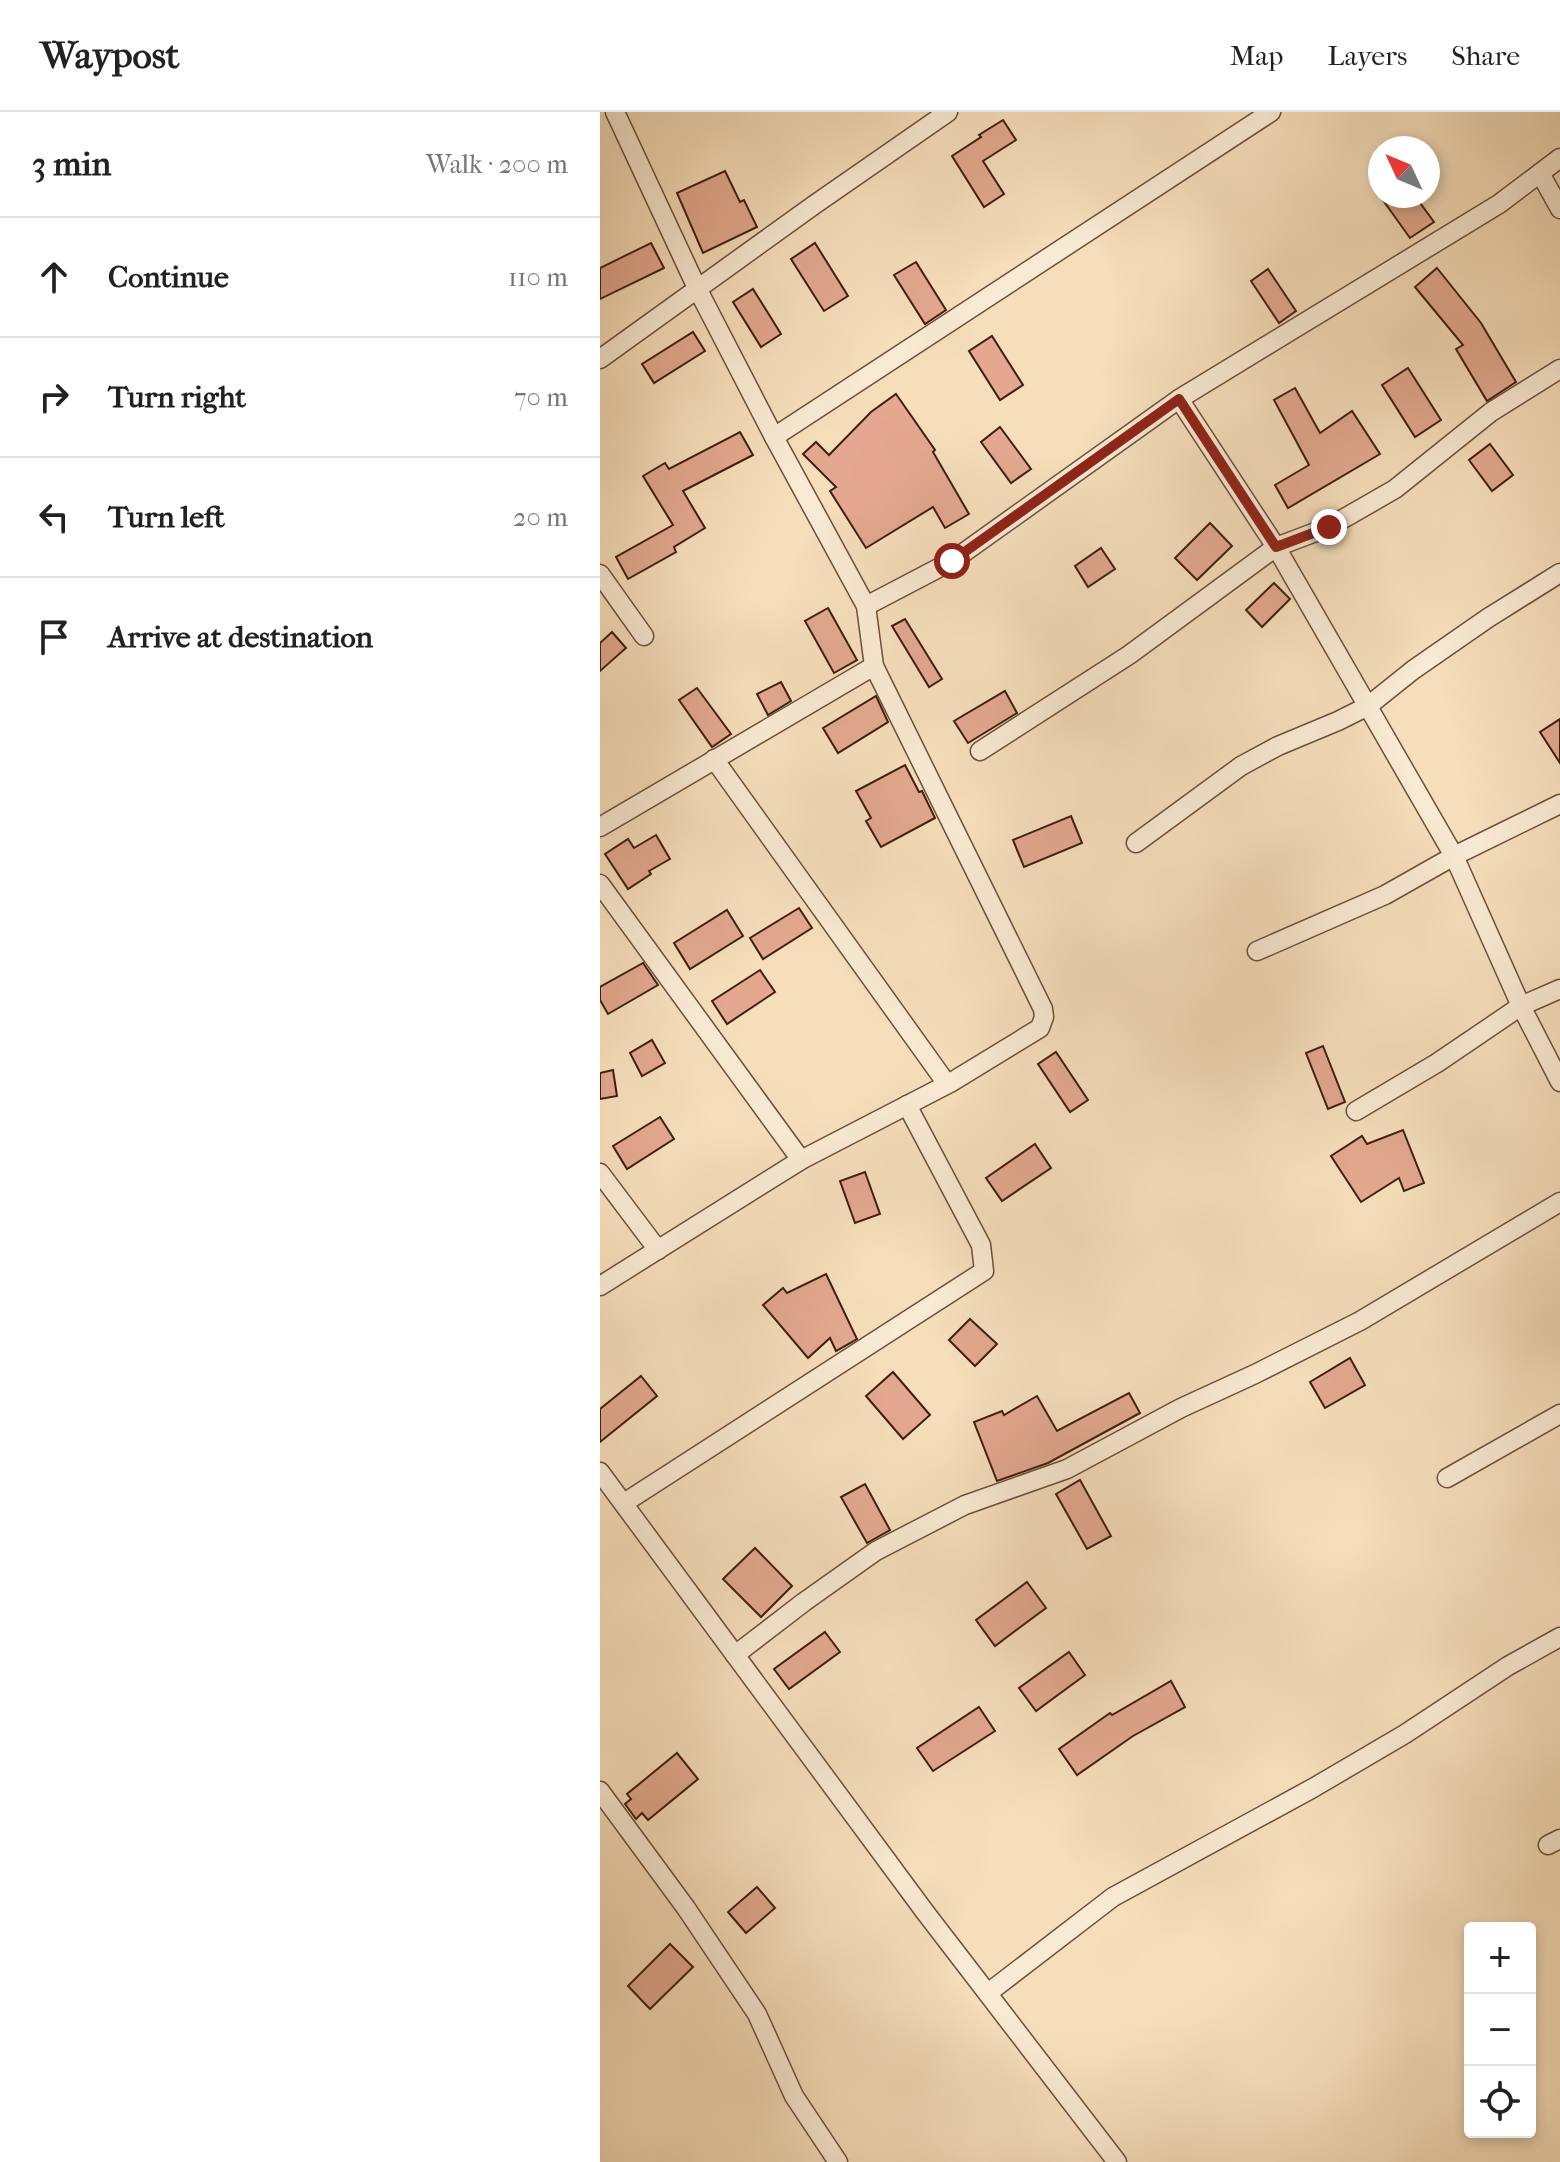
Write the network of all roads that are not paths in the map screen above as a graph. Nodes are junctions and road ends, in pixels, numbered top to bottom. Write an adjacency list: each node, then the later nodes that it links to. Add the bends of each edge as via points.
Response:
1 (615, 112): 7 (street)
2 (948, 112): 7 (street)
3 (1271, 112): 11 (street)
4 (1560, 158): 5 (street)
5 (1540, 173): 6 (street); 10 (street, via 1499,204)
6 (1560, 209)
7 (697, 288): 8 (street); 11 (street)
8 (600, 359)
9 (1560, 369): 12 (street, via 1491,412 1395,489 1329,527)
10 (1179, 399): 12 (street); 15 (street, via 952,561)
11 (774, 437): 15 (street)
12 (1276, 547): 18 (street); 19 (street, via 1129,655)
13 (1560, 573): 18 (street)
14 (600, 574): 16 (street)
15 (866, 606): 17 (street)
16 (644, 636)
17 (874, 666): 20 (street); 30 (street, via 1043,1009 1040,1028)
18 (1368, 706): 23 (street, via 1241,766); 24 (street)
19 (980, 751)
20 (714, 759): 22 (street); 30 (street)
21 (1560, 804): 24 (street)
22 (600, 827)
23 (1136, 843)
24 (1454, 856): 26 (street, via 1385,895); 28 (street)
25 (600, 884): 33 (street)
26 (1257, 951)
27 (1560, 989): 28 (street)
28 (1521, 1006): 29 (street); 32 (street)
29 (1560, 1082)
30 (947, 1084): 31 (street)
31 (907, 1105): 33 (street); 41 (street, via 981,1245 984,1271)
32 (1356, 1111)
33 (801, 1160): 36 (street)
34 (600, 1173): 36 (street)
35 (1560, 1202): 43 (street, via 1360,1321 1067,1469 965,1505 876,1551)
36 (658, 1250): 37 (street)
37 (600, 1286)
38 (1560, 1414): 40 (street)
39 (600, 1472): 41 (street)
40 (1447, 1478)
41 (624, 1503): 43 (street)
42 (1560, 1637): 45 (street, via 1326,1780 1113,1897)
43 (735, 1655): 45 (street)
44 (600, 1791): 46 (street, via 757,2014 794,2096)
45 (988, 1993): 47 (street)
46 (838, 2162)
47 (1117, 2162)

